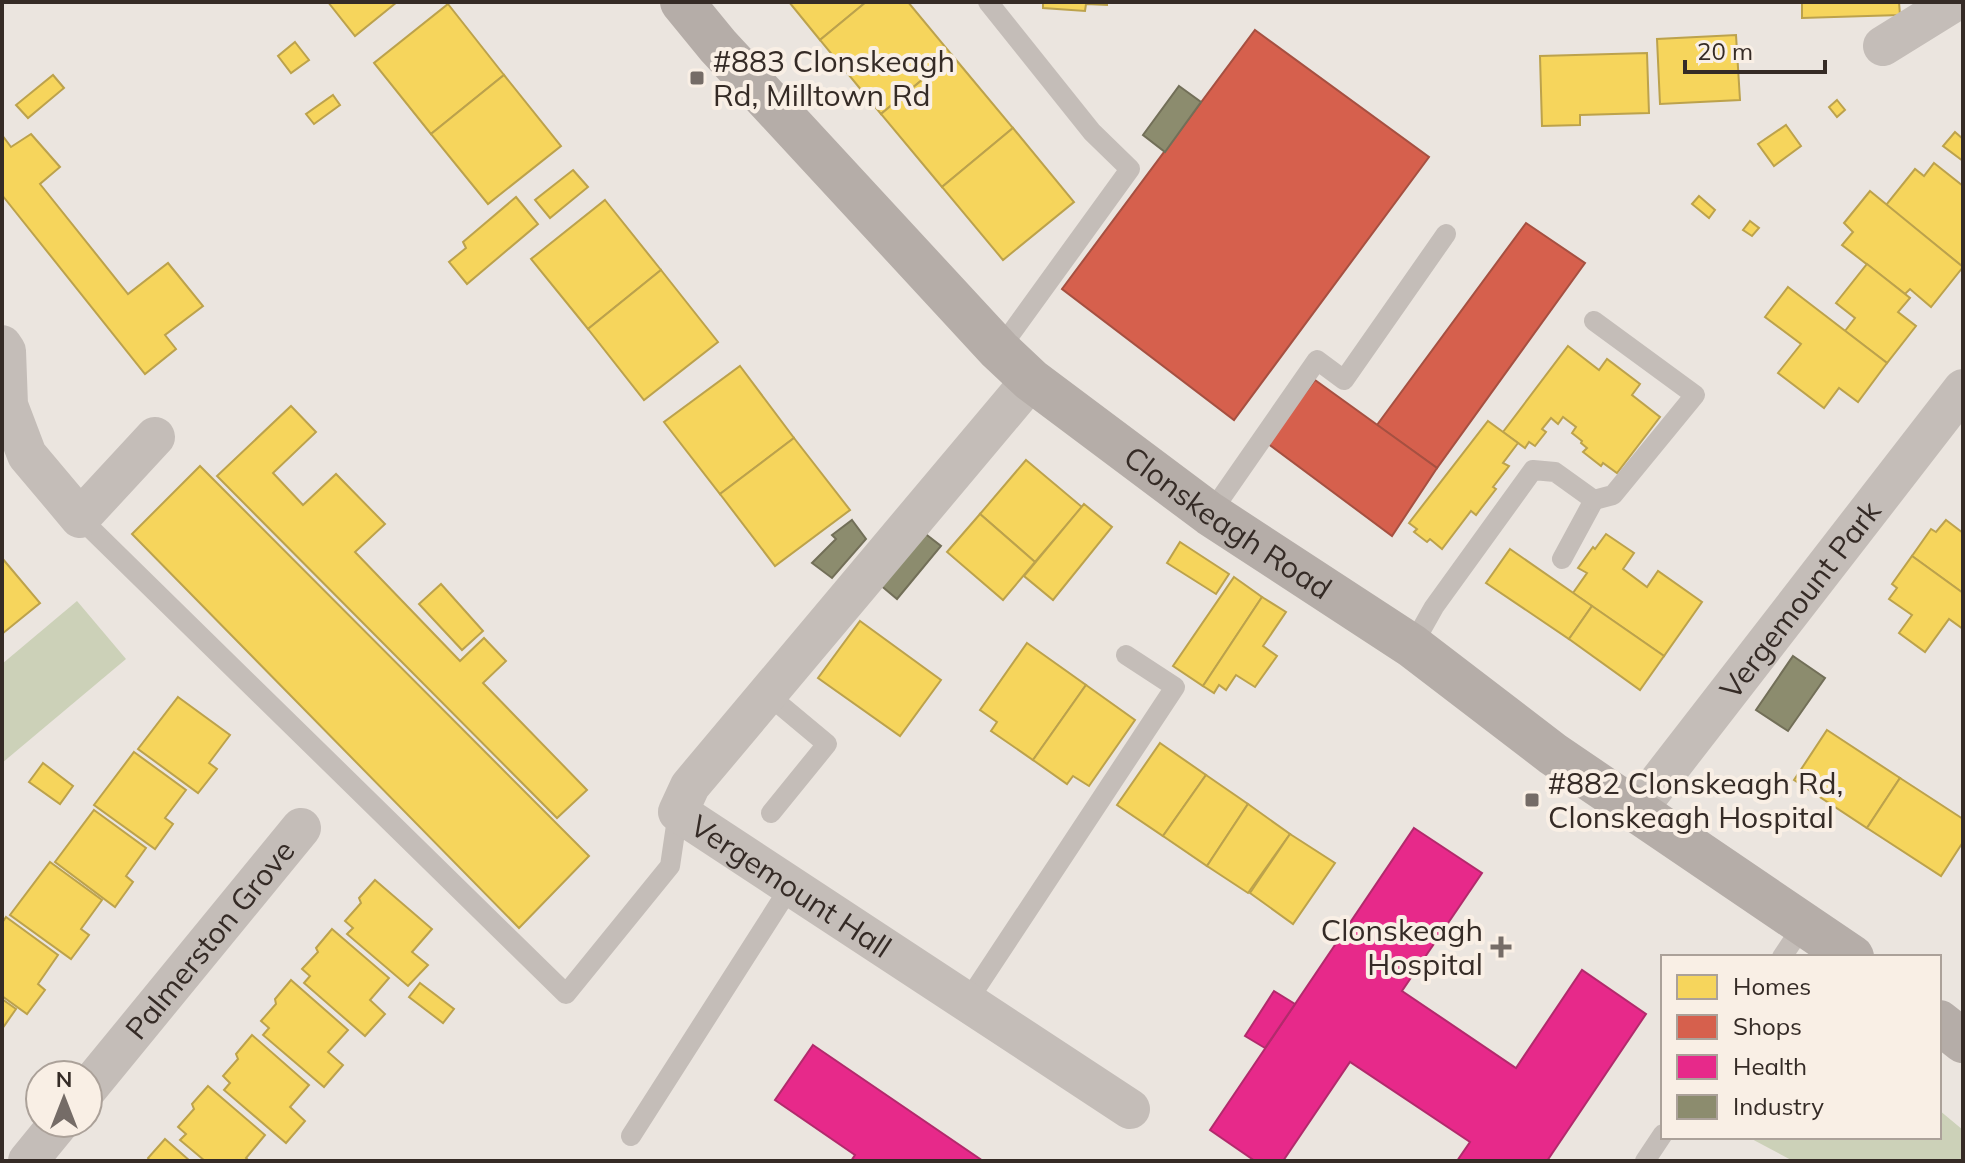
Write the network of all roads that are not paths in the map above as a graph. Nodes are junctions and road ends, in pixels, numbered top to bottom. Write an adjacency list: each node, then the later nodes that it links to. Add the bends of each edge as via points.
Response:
1 (682, 2): 8 (main road, Clonskeagh Road)
2 (988, 2): 8 (lane, via 1092,132 1130,169)
3 (1954, 2): 4 (street)
4 (1883, 46)
5 (1446, 234): 13 (lane, via 1344,380 1317,360)
6 (1594, 321): 12 (lane, via 1695,395 1613,495)
7 (2, 345): 14 (street, via 8,405 27,455)
8 (999, 350): 9 (main road, Clonskeagh Road)
9 (1031, 380): 13 (main road, Clonskeagh Road); 18 (street, Vergemount Hall)
10 (1963, 389): 19 (street, Vergemount Park)
11 (155, 437): 14 (street)
12 (1594, 500): 15 (lane); 16 (lane, via 1555,472 1533,470)
13 (1210, 514): 16 (main road, Clonskeagh Road)
14 (80, 518): 20 (lane, via 566,994 670,866)
15 (1562, 559)
16 (1412, 646): 19 (main road, Clonskeagh Road, via 1553,754)
17 (1126, 655): 26 (lane, via 1175,687)
18 (767, 694): 20 (street, Vergemount Hall, via 690,786); 21 (lane, via 827,744)
19 (1637, 810): 24 (main road, Clonskeagh Road)
20 (678, 812): 23 (street, Vergemount Hall)
21 (771, 813)
22 (301, 828): 29 (street, Palmerston Grove)
23 (790, 887): 26 (street, Vergemount Hall); 31 (lane)
24 (1793, 941): 25 (main road, Clonskeagh Road)
25 (1845, 955)
26 (967, 1002): 30 (street, Vergemount Hall)
27 (1941, 1024): 28 (main road)
28 (1963, 1041)
29 (104, 1068)
30 (1130, 1109)
31 (631, 1136)
32 (1661, 1137): 35 (lane)
33 (46, 1139): 34 (street)
34 (28, 1161)
35 (1645, 1161)

